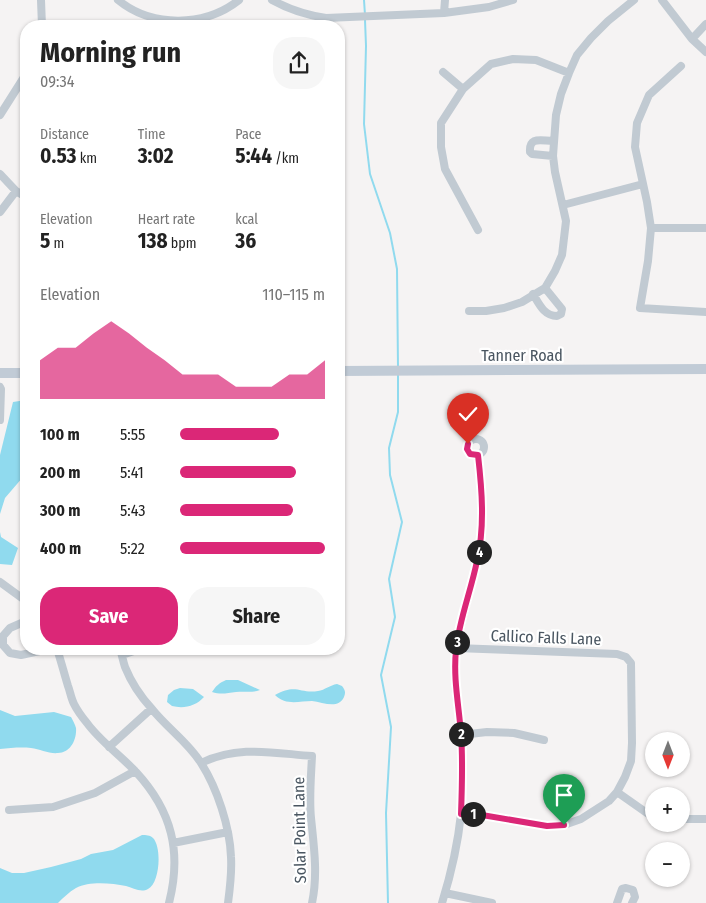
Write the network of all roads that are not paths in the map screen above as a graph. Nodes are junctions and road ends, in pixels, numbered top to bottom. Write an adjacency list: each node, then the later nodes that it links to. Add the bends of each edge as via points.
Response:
1 (41, 0): 10 (street)
2 (118, 0): 11 (street)
3 (239, 0): 12 (street, via 220,12)
4 (272, 0): 9 (street, via 295,11 326,18)
5 (445, 0): 9 (street)
6 (514, 0): 9 (street)
7 (634, 0): 18 (street, via 591,38 577,55)
8 (662, 0): 14 (street)
9 (444, 13)
10 (42, 20)
11 (155, 20)
12 (183, 20)
13 (706, 24): 14 (street)
14 (692, 39): 15 (street)
15 (706, 52)
16 (681, 66): 25 (street, via 649,96 637,123 635,147)
17 (442, 72): 20 (street)
18 (569, 73): 20 (street, via 536,60 513,59 491,64); 22 (street, via 556,115)
19 (20, 83): 21 (street)
20 (463, 89): 32 (street, via 442,123 441,148 445,169)
21 (0, 115)
22 (553, 141): 23 (street); 23 (street, via 535,140 529,146 532,154)
23 (553, 156): 28 (street)
24 (0, 174): 26 (street)
25 (643, 184): 28 (street); 30 (street)
26 (16, 191): 27 (street); 29 (street)
27 (20, 193)
28 (563, 205): 33 (street, via 566,221 562,255)
29 (0, 212)
30 (651, 228): 31 (street); 36 (street, via 640,308)
31 (706, 228)
32 (478, 230)
33 (545, 288): 34 (street); 34 (street, via 562,309 561,314 552,316 545,312)
34 (533, 294): 35 (street, via 504,308)
35 (469, 311)
36 (706, 312)
37 (706, 369): 38 (main road, Tanner Road)
38 (345, 371)
39 (0, 373): 40 (main road)
40 (20, 373)
41 (0, 388): 42 (street)
42 (0, 420)
43 (478, 455): 47 (street, via 481,540)
44 (0, 582): 45 (street)
45 (20, 597)
46 (20, 624): 48 (street, via 3,636 3,645 10,653)
47 (456, 648): 52 (street, via 455,684); 57 (street, Callico Falls Lane, via 618,654 626,657 631,663 631,761)
48 (20, 655)
49 (59, 655): 54 (street, via 74,704 87,724)
50 (122, 655): 51 (street, via 132,683)
51 (151, 709): 54 (street); 55 (street)
52 (461, 735): 53 (street, via 514,733); 60 (street)
53 (544, 740)
54 (109, 747): 56 (street)
55 (201, 763): 63 (street, via 214,788); 68 (street, Solar Point Lane, via 224,754 252,751 312,756 310,786 315,871)
56 (135, 771): 58 (street, via 95,793 53,807); 64 (street, via 161,807)
57 (616, 792): 59 (street); 60 (street, via 609,801 581,820 564,825 547,826)
58 (9, 810)
59 (645, 812)
60 (461, 814): 65 (street)
61 (690, 819): 62 (street)
62 (706, 819)
63 (228, 832): 64 (street); 67 (street, via 231,880)
64 (173, 843): 66 (street, via 175,864)
65 (445, 893): 69 (street); 70 (street)
66 (169, 903)
67 (228, 903)
68 (312, 903)
69 (442, 903)
70 (492, 903)
71 (617, 903): 72 (street, via 626,888 633,890 635,897)
72 (632, 903)

